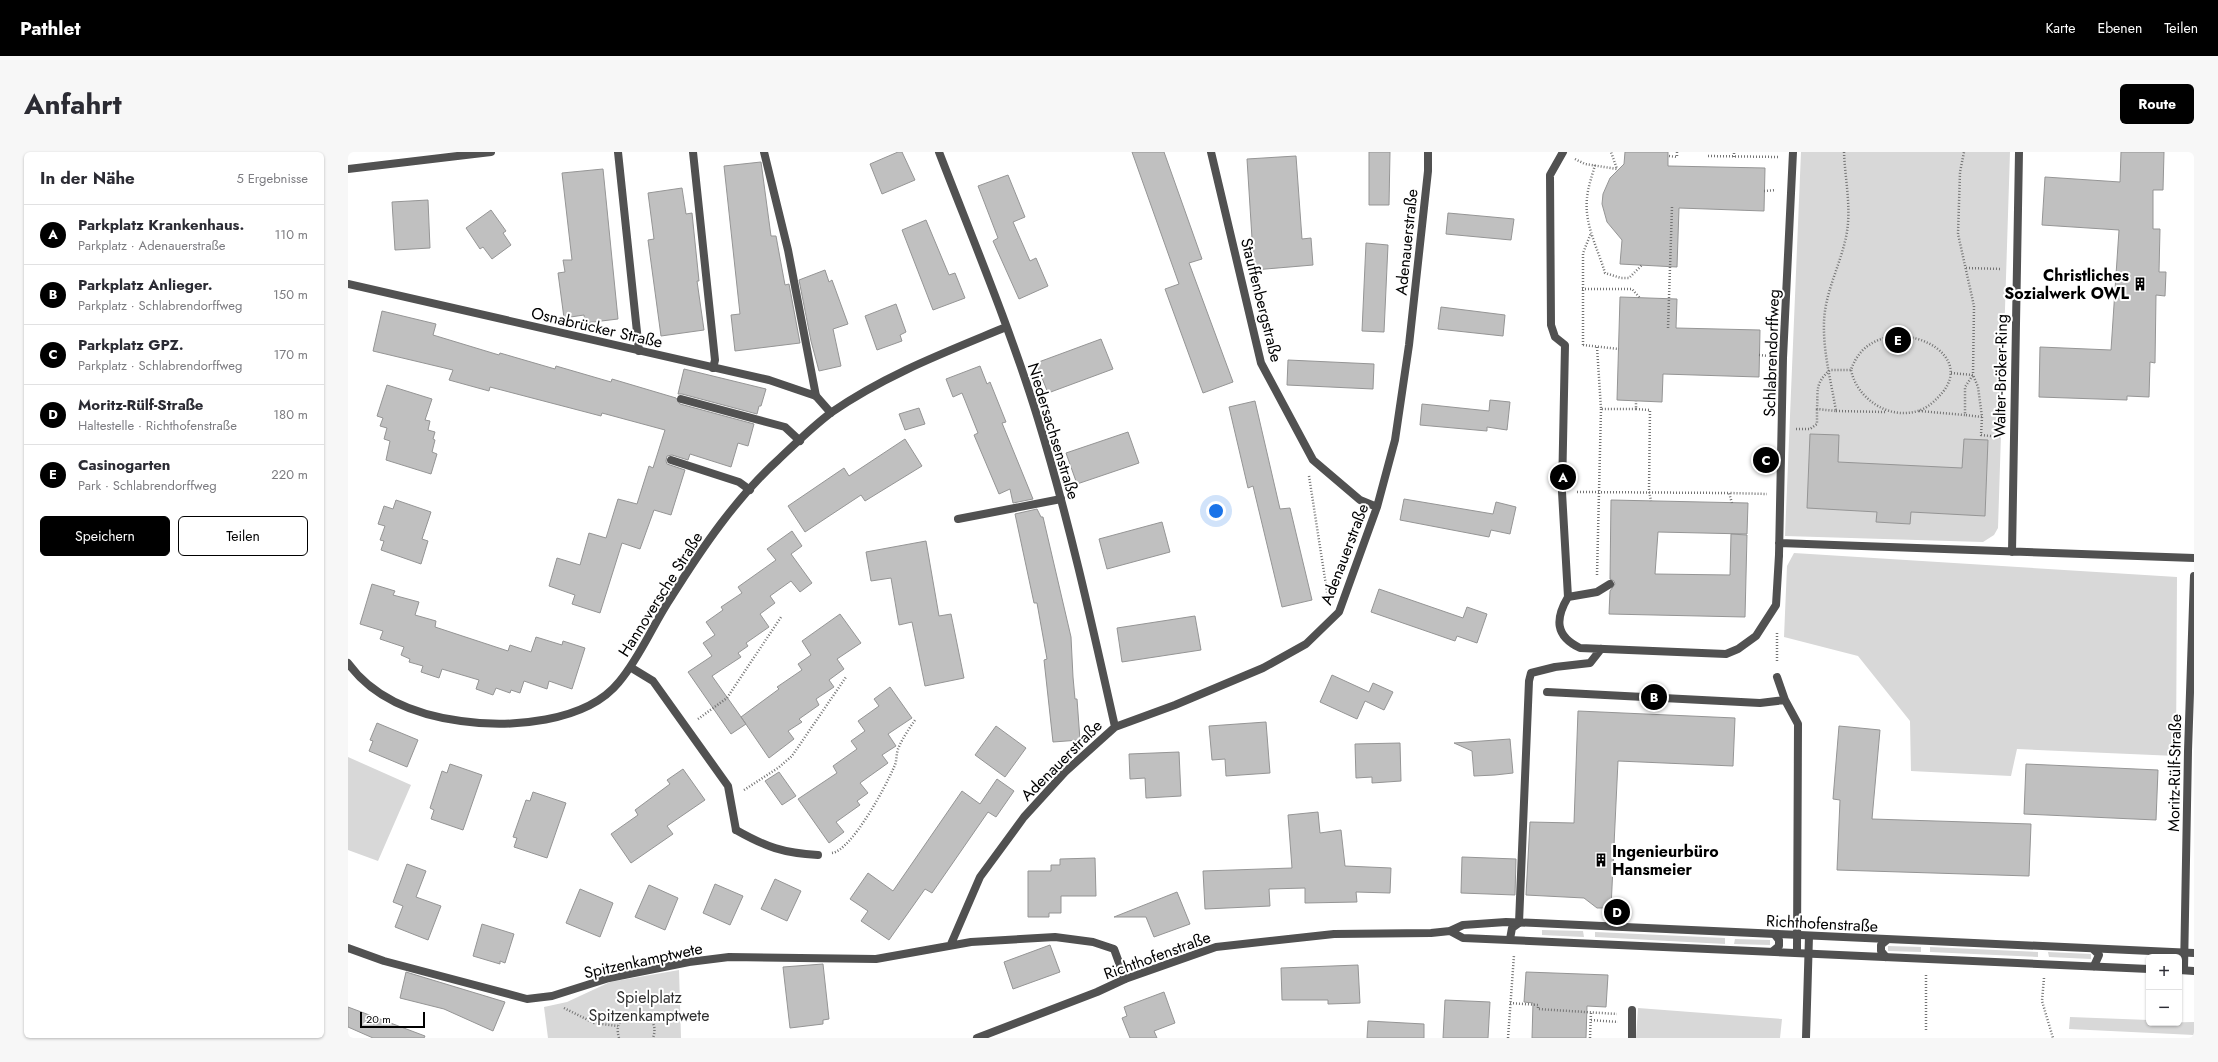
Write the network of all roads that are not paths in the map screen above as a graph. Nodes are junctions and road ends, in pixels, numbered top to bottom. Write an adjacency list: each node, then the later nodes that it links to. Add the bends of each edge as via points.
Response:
1 (491, 152): 11 (street)
2 (618, 152): 14 (street)
3 (693, 152): 15 (street, via 715,360)
4 (764, 152): 16 (street, via 788,250)
5 (939, 152): 13 (street, Niedersachsenstraße)
6 (1211, 152): 23 (street, Stauffenbergstraße, via 1261,363 1313,460 1360,500)
7 (1428, 152): 23 (street, Adenauerstraße, via 1409,345 1396,432)
8 (2019, 152): 26 (street, Walter-Bröker-Ring)
9 (1566, 154): 30 (street, via 1550,175 1552,325 1555,337 1565,344 1562,492)
10 (1793, 154): 25 (street, Schlabrendorffweg, via 1783,358)
11 (348, 169)
12 (348, 284): 14 (street, Osnabrücker Straße)
13 (1006, 327): 18 (street, Hannoversche Straße, via 896,374); 22 (street, Niedersachsenstraße, via 1038,418)
14 (639, 351): 15 (street, Osnabrücker Straße)
15 (713, 368): 16 (street, Osnabrücker Straße, via 769,380)
16 (816, 396): 18 (street, Osnabrücker Straße)
17 (681, 399): 19 (street, via 785,427)
18 (831, 413): 19 (street, Hannoversche Straße)
19 (800, 441): 21 (street, Hannoversche Straße, via 776,461)
20 (671, 460): 21 (street, via 739,482)
21 (750, 490): 33 (street, Hannoversche Straße, via 731,510 671,597)
22 (1061, 499): 24 (street); 37 (street, Niedersachsenstraße)
23 (1377, 507): 37 (street, Adenauerstraße, via 1339,612 1306,644 1263,668)
24 (958, 519)
25 (1780, 543): 26 (street); 31 (street, Schlabrendorffweg, via 1776,605 1756,636 1738,649 1726,654)
26 (2012, 552): 27 (street)
27 (2194, 558)
28 (2194, 576): 38 (street, Moritz-Rülf-Straße)
29 (1610, 584): 30 (street, via 1597,592)
30 (1568, 597): 31 (street, Schlabrendorffweg, via 1559,618 1559,626 1564,636 1580,648)
31 (1601, 649): 40 (street, via 1590,663 1555,667 1530,674)
32 (348, 663): 33 (street, Hannoversche Straße, via 378,693 406,708 454,720 502,725 552,718 575,711 601,699 618,684)
33 (630, 667): 39 (street, via 653,681 728,786 736,830 766,847 797,854)
34 (1777, 677): 36 (street)
35 (1547, 692): 36 (street, via 1760,703)
36 (1785, 700): 43 (street, via 1798,724)
37 (1115, 727): 47 (street, Adenauerstraße, via 1065,772 1024,817 980,876)
38 (2191, 751): 53 (street, Moritz-Rülf-Straße)
39 (818, 855)
40 (1519, 922): 41 (street, Richthofenstraße, via 1463,925); 42 (street, Richthofenstraße); 45 (street, via 1512,928)
41 (1450, 931): 45 (street, Richthofenstraße, via 1463,938); 61 (street, Richthofenstraße, via 1334,934 1227,945)
42 (1775, 935): 43 (street, Richthofenstraße); 50 (street, via 1779,940 1779,946)
43 (1797, 936): 44 (street, Richthofenstraße); 51 (street)
44 (1809, 936): 46 (street, Richthofenstraße); 52 (street)
45 (1510, 939): 50 (street, Richthofenstraße)
46 (1887, 940): 49 (street, Richthofenstraße); 55 (street, via 1881,946 1881,951)
47 (951, 944): 48 (street, Spitzenkamptwete, via 876,959 730,957 689,962 609,978 552,996 527,999); 61 (street, Spitzenkamptwete, via 1055,937 1093,942 1114,949)
48 (348, 948)
49 (2094, 950): 53 (street, Richthofenstraße); 57 (street, via 2099,955)
50 (1773, 951): 51 (street, Richthofenstraße)
51 (1797, 952): 52 (street, Richthofenstraße)
52 (1809, 952): 55 (street, Richthofenstraße); 65 (street)
53 (2184, 953): 54 (street, Richthofenstraße); 56 (street, Moritz-Rülf-Straße)
54 (2194, 953)
55 (1886, 957): 57 (street, Richthofenstraße)
56 (2182, 964)
57 (2094, 966): 58 (street, Richthofenstraße)
58 (2146, 968)
59 (2182, 970): 60 (street)
60 (2194, 970)
61 (1125, 979): 63 (street, Richthofenstraße)
62 (1632, 1016): 64 (street)
63 (977, 1038)
64 (1632, 1038)
65 (1806, 1038)

